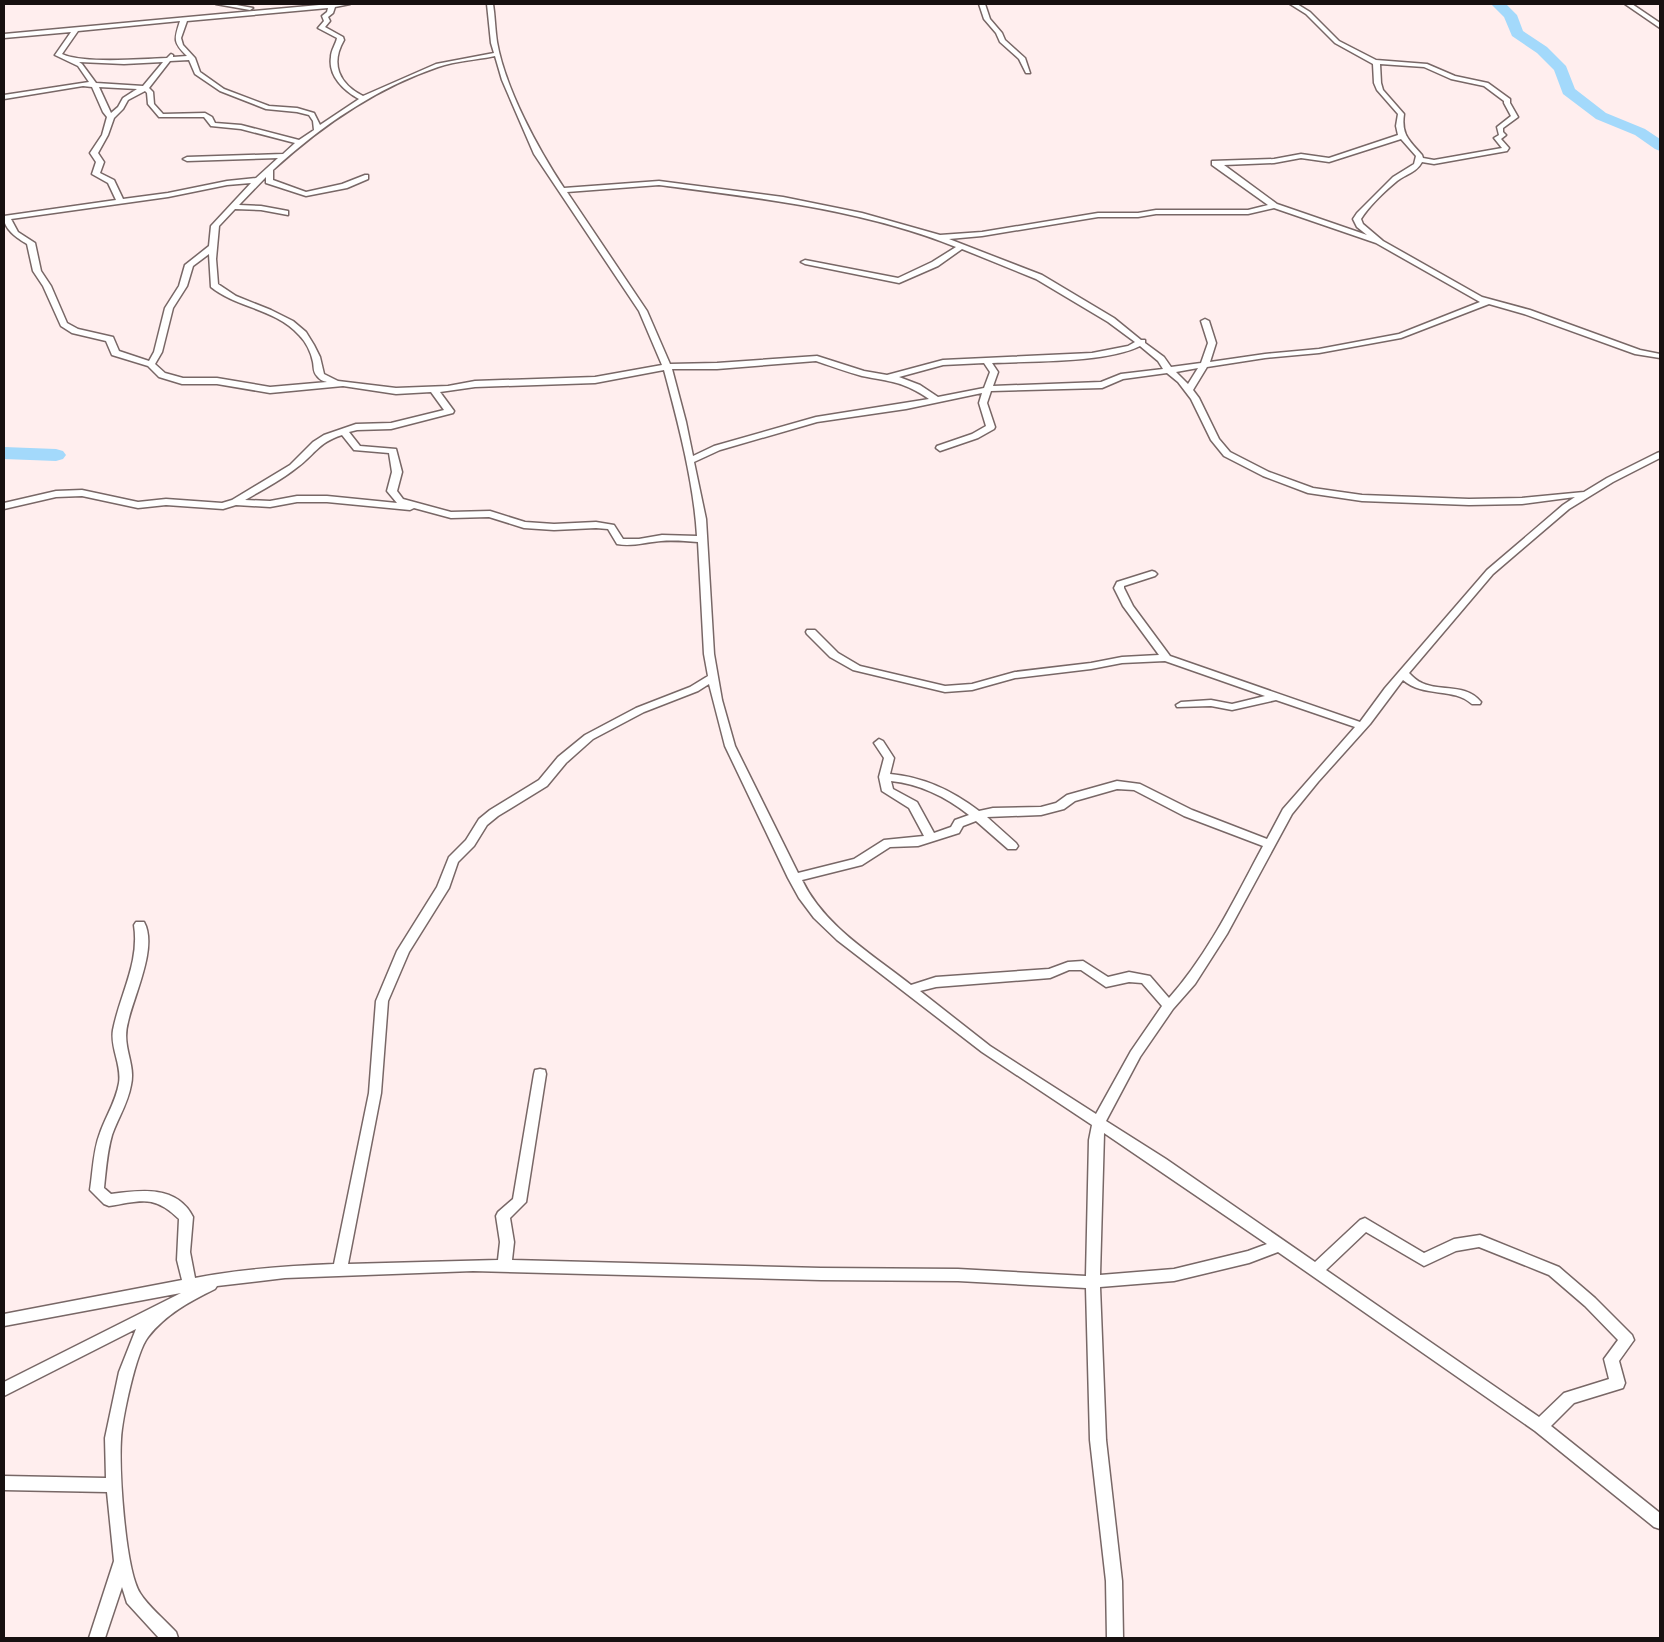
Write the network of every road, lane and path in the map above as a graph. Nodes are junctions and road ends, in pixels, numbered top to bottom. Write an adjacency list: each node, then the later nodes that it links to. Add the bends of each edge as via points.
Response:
1 (219, 4): 8 (street, via 242,8)
2 (347, 4): 7 (street)
3 (490, 4): 18 (street)
4 (982, 4): 23 (street, via 982,12 1002,41 1022,58)
5 (1293, 4): 22 (street, via 1308,13 1337,42)
6 (1628, 4): 10 (street)
7 (332, 5): 8 (street); 27 (street, via 330,13 325,16 327,21 320,28 341,40 334,56 336,76 346,88)
8 (296, 8): 11 (street)
9 (1660, 15): 10 (street)
10 (1650, 17): 12 (street)
11 (184, 19): 13 (street); 17 (street, via 178,34)
12 (1660, 26)
13 (76, 29): 14 (street); 21 (street, via 58,55)
14 (20, 35): 15 (street); 16 (street)
15 (4, 36)
16 (4, 43)
17 (180, 45): 19 (street); 20 (street)
18 (497, 54): 27 (street, via 429,68); 40 (street, via 527,132)
19 (192, 58): 20 (street); 29 (street, via 197,73 224,92 268,108 312,114)
20 (167, 59): 21 (street); 25 (street)
21 (72, 60): 24 (street, via 80,65)
22 (1374, 62): 30 (street, via 1378,68 1376,80 1379,89 1401,114 1399,126); 34 (street, via 1425,65 1453,78 1486,84 1508,100 1515,117 1500,126 1503,135 1496,138 1505,150 1434,162)
23 (1028, 72)
24 (92, 84): 25 (street); 26 (street); 28 (street)
25 (145, 88): 28 (street, via 125,99 121,108); 31 (street, via 150,92 153,108 161,116 205,115 213,125 241,127)
26 (4, 97)
27 (364, 99): 29 (street)
28 (111, 116): 41 (street, via 94,153 100,162 96,174 111,182)
29 (317, 130): 31 (street)
30 (1402, 136): 34 (street, via 1418,152); 43 (street, via 1329,160 1301,156 1212,162)
31 (300, 142): 32 (street)
32 (284, 156): 33 (street); 35 (street)
33 (187, 159)
34 (1420, 160): 47 (street, via 1365,206 1357,219)
35 (270, 170): 37 (street); 38 (street)
36 (365, 178): 38 (street, via 306,194)
37 (258, 180): 39 (street); 41 (street)
38 (269, 181): 39 (street)
39 (250, 190): 42 (street)
40 (563, 190): 46 (street, via 650,183 693,186 857,214); 58 (street, via 643,310)
41 (122, 202): 45 (street)
42 (233, 206): 44 (street); 49 (street, via 215,226)
43 (1274, 206): 46 (street, via 1248,212 1098,214 982,234); 47 (street)
44 (285, 213)
45 (4, 218): 56 (street, via 15,233 31,242 38,270 64,324 75,331 105,336 112,342 115,353)
46 (938, 237): 48 (street)
47 (1380, 242): 51 (street)
48 (962, 246): 50 (street, via 935,264 899,281); 53 (street, via 1056,286)
49 (212, 248): 56 (street, via 189,265); 61 (street, via 214,285 229,297 248,302 292,324 312,348 319,374)
50 (805, 262)
51 (1487, 302): 54 (street, via 1527,312 1638,352); 57 (street, via 1402,336 1319,351)
52 (1205, 321): 57 (street, via 1212,342)
53 (1142, 342): 55 (street, via 1130,348 1092,354); 59 (street, via 1165,363)
54 (1660, 356)
55 (987, 361): 60 (street, via 943,363); 64 (street, via 994,372)
56 (151, 364): 61 (street, via 162,375 182,381 217,381 270,390)
57 (1205, 364): 59 (street); 63 (street)
58 (667, 367): 60 (street, via 811,358 862,373); 62 (street, via 594,380 475,384); 69 (street)
59 (1168, 370): 63 (street); 64 (street, via 1121,377 1096,386 1007,386)
60 (889, 377): 65 (street, via 917,387)
61 (343, 383): 62 (street, via 387,391)
62 (434, 389): 66 (street, via 450,411 405,423)
63 (1189, 390): 70 (street, via 1215,440 1227,454 1266,474 1311,490 1362,498 1469,502 1522,501)
64 (987, 391): 65 (street); 67 (street, via 983,403 991,427)
65 (935, 399): 69 (street, via 816,420 717,448)
66 (343, 431): 71 (street, via 316,444 293,466); 73 (street, via 357,448 393,451 397,472 392,484 395,496 400,501)
67 (940, 448)
68 (1660, 455): 70 (street)
69 (690, 461): 74 (street)
70 (1588, 493): 78 (street, via 1545,524 1490,572)
71 (235, 502): 72 (street, via 211,507 166,502 138,506 82,493 56,494); 73 (street, via 270,504 297,499 327,499)
72 (4, 506)
73 (423, 508): 74 (street, via 451,515 490,514 514,523 540,527 611,527 620,542 627,543 662,538)
74 (702, 539): 79 (street, via 709,654)
75 (1152, 574): 77 (street, via 1120,584 1118,588)
76 (810, 632): 77 (street, via 834,655 857,668 945,689 972,687 1015,675 1122,660)
77 (1166, 658): 80 (street)
78 (1403, 674): 81 (street, via 1418,686 1460,692); 83 (street)
79 (714, 677): 90 (street, via 730,746); 98 (street, via 640,710 590,737 562,760 543,783 488,818 453,860 443,888 403,951 382,1001 375,1093)
80 (1276, 697): 82 (street, via 1232,707 1210,703); 83 (street)
81 (1476, 702)
82 (1181, 705)
83 (1362, 726): 88 (street, via 1288,812)
84 (879, 743): 85 (street, via 888,758)
85 (884, 777): 86 (street, via 944,792); 87 (street, via 888,791 913,805)
86 (979, 815): 87 (street, via 960,823 955,830); 88 (street, via 1041,811 1060,806 1072,798 1127,785 1188,813); 89 (street)
87 (931, 838): 90 (street, via 888,843 858,862)
88 (1270, 844): 93 (street, via 1223,931 1191,981)
89 (1012, 846)
90 (794, 878): 92 (street, via 818,915)
91 (140, 925): 102 (street, via 143,936 139,962 118,1038 126,1073 125,1084 104,1140 97,1190 109,1200 152,1195 173,1203 186,1217 182,1256 184,1272)
92 (908, 990): 93 (street, via 936,982 1050,973 1083,964 1106,982 1129,977 1146,979); 95 (street, via 986,1049)
93 (1169, 1006): 95 (street, via 1135,1054)
94 (540, 1074): 97 (street, via 519,1202 503,1216 507,1242)
95 (1099, 1122): 96 (street); 101 (street)
96 (1279, 1245): 99 (street); 101 (street, via 1249,1257 1174,1275)
97 (504, 1266): 98 (street); 101 (street, via 958,1275)
98 (340, 1269): 100 (street)
99 (1317, 1270): 106 (street); 106 (street, via 1365,1224 1424,1260 1454,1245 1480,1241 1554,1271 1627,1340 1611,1359 1618,1383 1569,1398)
100 (221, 1279): 102 (street); 103 (street)
101 (1093, 1282): 113 (street, via 1098,1440 1114,1581)
102 (191, 1285): 104 (street)
103 (170, 1306): 105 (street); 108 (street, via 141,1334 126,1372 113,1438)
104 (4, 1320)
105 (4, 1388)
106 (1540, 1426): 109 (street)
107 (4, 1483): 108 (street)
108 (114, 1485): 110 (street)
109 (1660, 1522)
110 (122, 1561): 111 (street); 112 (street, via 133,1597)
111 (98, 1638)
112 (170, 1638)
113 (1115, 1638)

